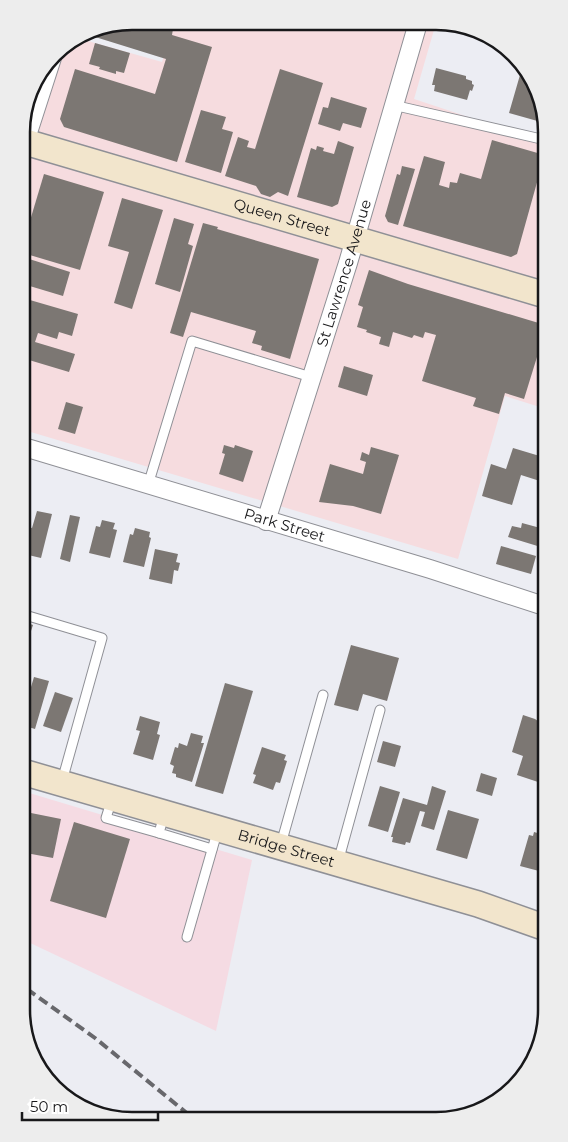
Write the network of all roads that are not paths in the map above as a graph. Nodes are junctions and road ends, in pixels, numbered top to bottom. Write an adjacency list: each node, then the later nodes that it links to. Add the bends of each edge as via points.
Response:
1 (416, 30): 3 (street, St Lawrence Avenue)
2 (45, 78): 4 (street)
3 (394, 105): 5 (lane); 7 (street, St Lawrence Avenue)
4 (30, 123)
5 (538, 139)
6 (30, 147): 7 (main road, Queen Street)
7 (354, 240): 8 (main road, Queen Street); 9 (street, St Lawrence Avenue)
8 (538, 292)
9 (311, 377): 11 (lane, via 192,341); 12 (street, St Lawrence Avenue)
10 (30, 449): 11 (street, Park Street)
11 (148, 485): 12 (street, Park Street)
12 (266, 521): 13 (street, Park Street)
13 (538, 604)
14 (30, 617): 18 (lane, via 102,638)
15 (322, 695): 20 (lane)
16 (380, 710): 21 (lane)
17 (30, 775): 18 (main road, Bridge Street)
18 (61, 784): 19 (main road, Bridge Street, via 112,798 162,823)
19 (215, 839): 20 (main road, Bridge Street); 23 (lane)
20 (280, 847): 21 (main road, Bridge Street)
21 (338, 863): 22 (main road, Bridge Street)
22 (538, 925)
23 (187, 937)

